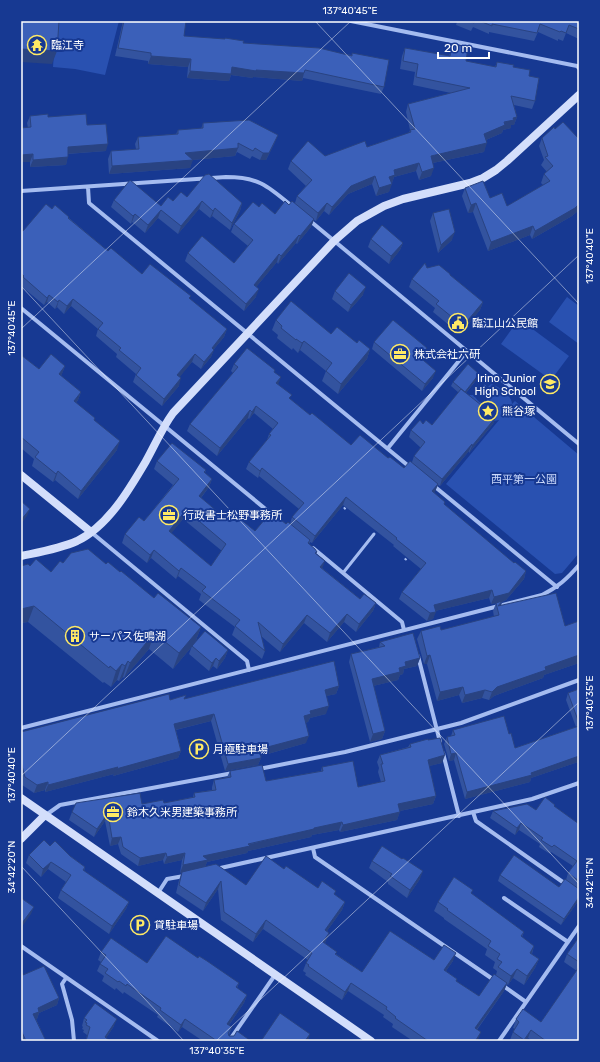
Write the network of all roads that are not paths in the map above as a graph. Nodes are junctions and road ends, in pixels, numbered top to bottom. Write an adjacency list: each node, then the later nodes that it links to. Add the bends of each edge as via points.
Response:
1 (352, 21): 2 (street)
2 (579, 68)
3 (579, 94): 8 (street, via 507,161 483,178 384,206 357,221)
4 (88, 187): 5 (street); 6 (street, via 242,177 258,181); 10 (street, via 89,203)
5 (21, 192)
6 (295, 208)
7 (306, 218): 8 (street)
8 (334, 241): 10 (street); 11 (street)
9 (21, 308): 12 (street)
10 (248, 333): 12 (street); 14 (street)
11 (467, 351): 13 (street); 14 (street)
12 (164, 425): 18 (street); 19 (street, via 146,461 126,492 110,514)
13 (579, 444)
14 (388, 448): 15 (street)
15 (418, 473)
16 (21, 475): 19 (street)
17 (430, 483): 25 (street)
18 (275, 517)
19 (91, 532): 22 (street, via 65,546); 28 (street, via 247,661)
20 (374, 534): 24 (lane)
21 (306, 542): 24 (street)
22 (21, 556)
23 (579, 565): 25 (street, via 570,577)
24 (343, 573): 26 (street, via 402,622)
25 (557, 587): 26 (street, via 542,594)
26 (404, 630): 28 (street)
27 (416, 650): 31 (street)
28 (249, 670): 30 (street)
29 (579, 680): 31 (street, via 461,723)
30 (21, 728)
31 (437, 729): 32 (street, via 345,752); 38 (street)
32 (254, 769)
33 (239, 772): 37 (street, via 60,805)
34 (579, 783): 36 (street, via 532,799)
35 (21, 798): 37 (street)
36 (474, 812): 38 (street); 43 (street, via 476,821)
37 (45, 815): 39 (street); 44 (street)
38 (459, 816): 40 (street)
39 (21, 839)
40 (313, 848): 41 (street); 51 (street, via 315,857)
41 (213, 869)
42 (190, 874): 44 (street, via 167,879)
43 (572, 888)
44 (158, 893): 49 (street)
45 (504, 898): 47 (street)
46 (579, 926): 47 (street)
47 (568, 942): 51 (street)
48 (21, 946): 50 (street)
49 (275, 975): 54 (street); 55 (street)
50 (66, 978): 52 (street, via 62,984 72,1020); 53 (street)
51 (526, 1002): 56 (street)
52 (74, 1041)
53 (158, 1041)
54 (229, 1041)
55 (371, 1041)
56 (499, 1041)

